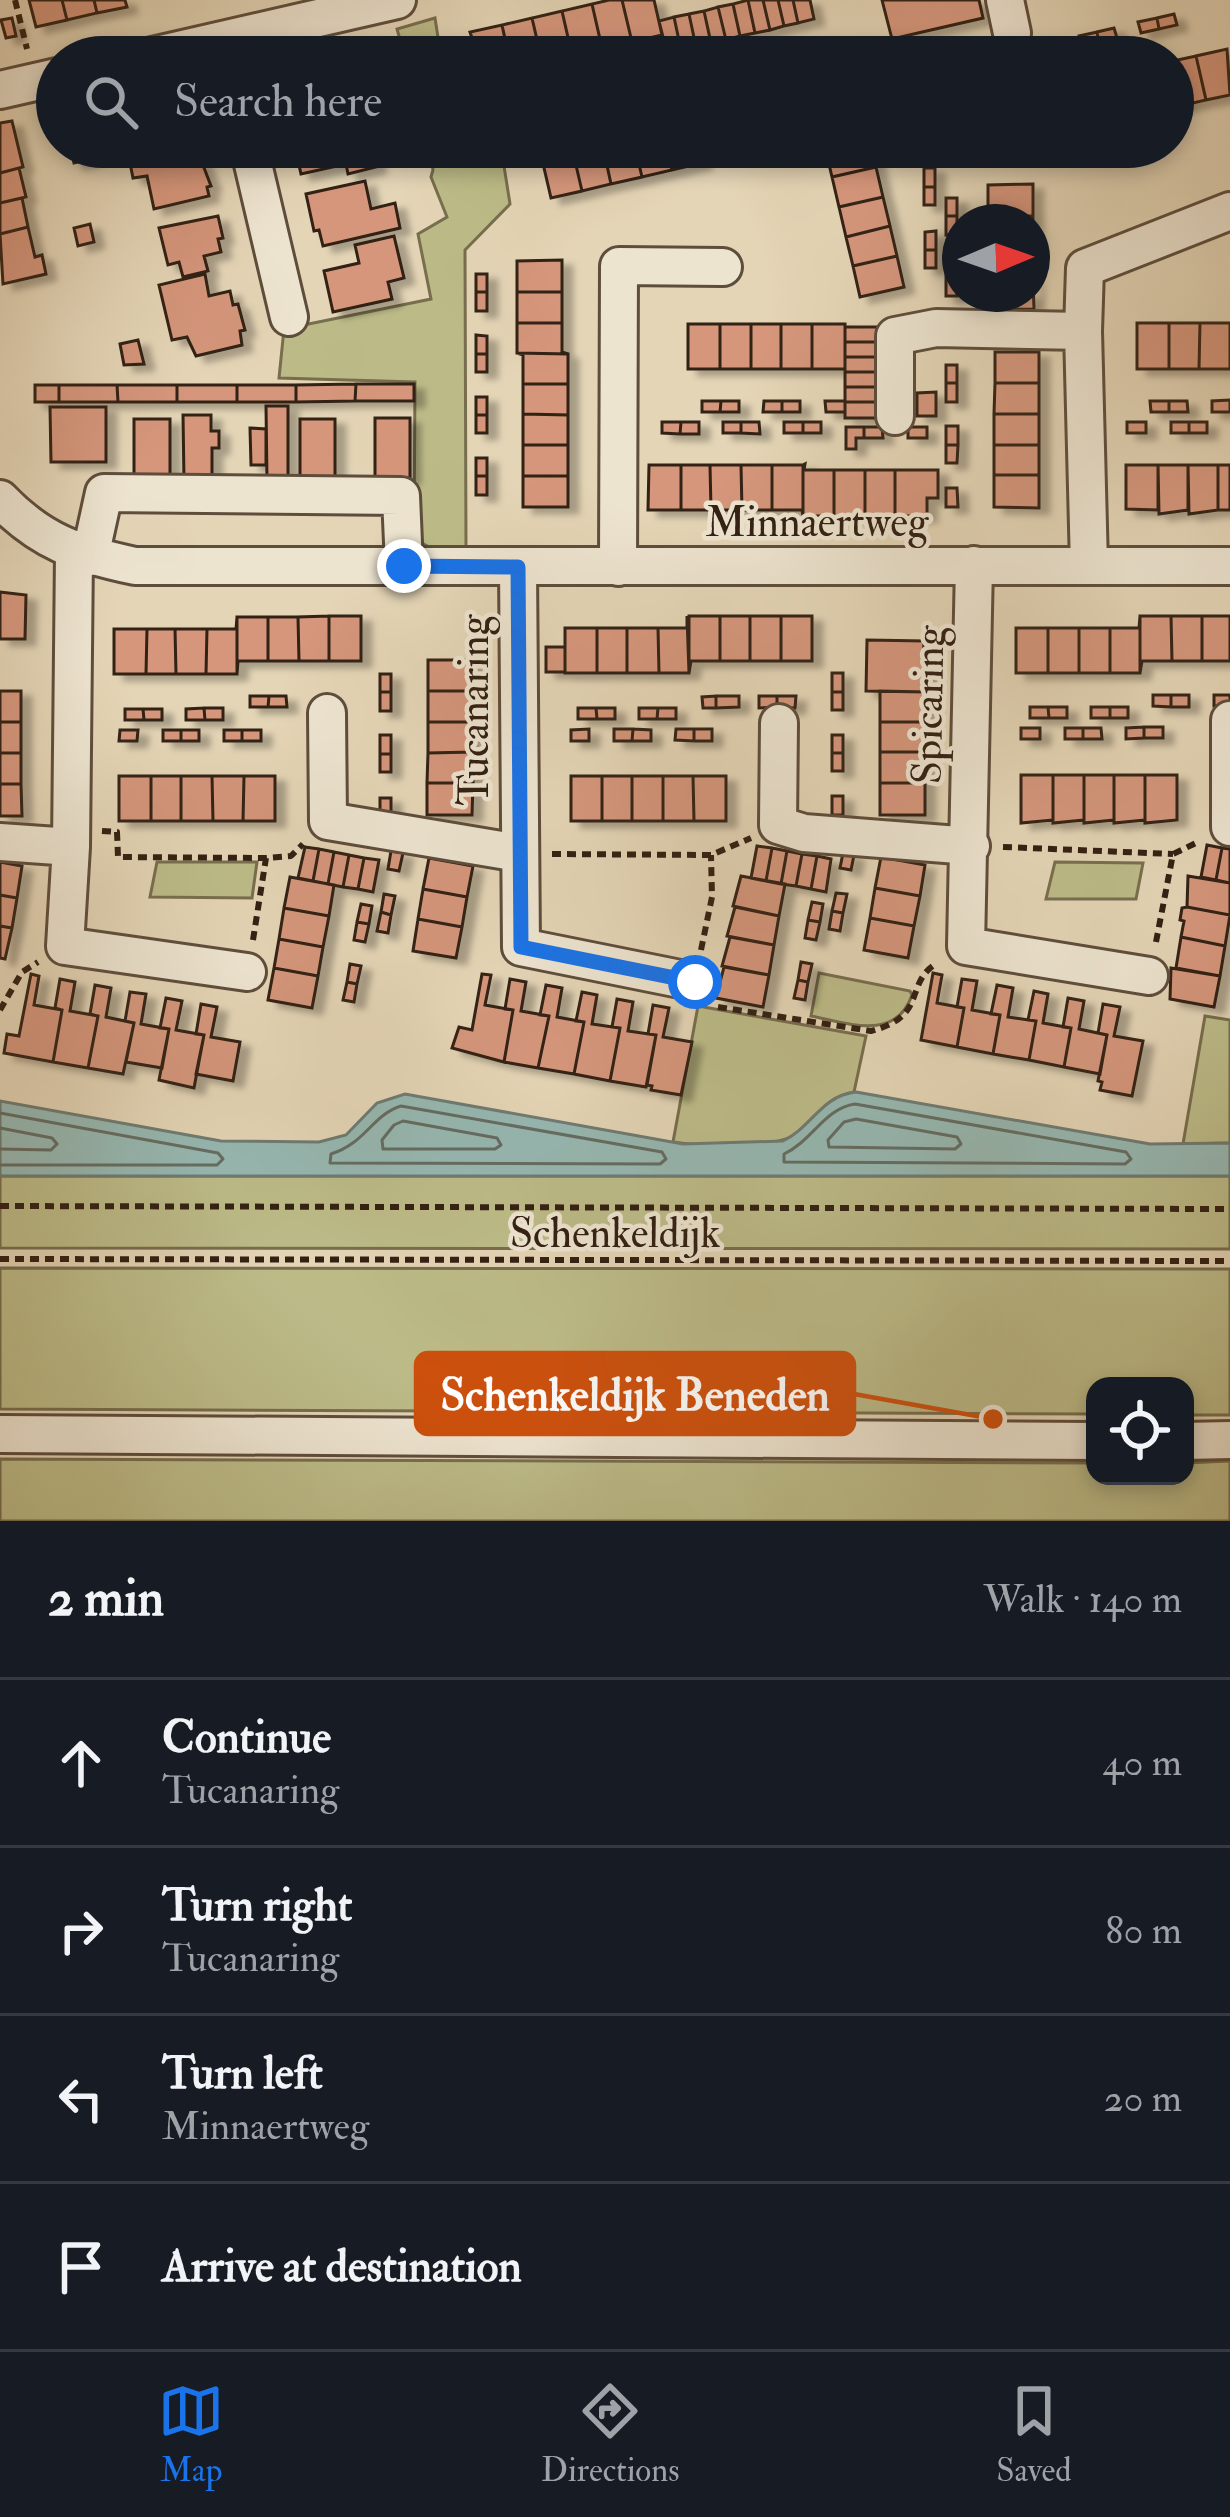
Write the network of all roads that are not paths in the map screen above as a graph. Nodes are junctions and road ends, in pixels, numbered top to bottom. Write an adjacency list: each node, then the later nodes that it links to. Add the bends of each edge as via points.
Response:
1 (373, 3): 2 (street)
2 (267, 36)
3 (254, 168): 6 (street)
4 (1230, 211): 7 (street, via 1085,268)
5 (723, 266): 16 (street, via 619,266)
6 (289, 317)
7 (1083, 331): 8 (street, via 936,328 895,336); 13 (street)
8 (895, 416)
9 (0, 499): 10 (street, Minnaertweg, via 21,522)
10 (82, 555): 12 (street, Minnaertweg, via 135,566); 12 (street, via 104,493 400,496); 21 (street)
11 (974, 565): 13 (street, Minnaertweg); 16 (street, Minnaertweg); 23 (street, Spicaring)
12 (404, 566): 15 (street, Minnaertweg)
13 (1089, 566): 14 (street, Minnaertweg)
14 (1230, 566)
15 (518, 567): 16 (street, Minnaertweg); 24 (street, Tucanaring)
16 (618, 567)
17 (327, 713): 24 (street, Tucanaring, via 328,821)
18 (1230, 720): 20 (street)
19 (779, 723): 23 (street, Spicaring, via 778,825)
20 (1230, 827)
21 (71, 839): 22 (street); 25 (street, via 65,946)
22 (0, 842)
23 (970, 846): 26 (street, Spicaring, via 966,946)
24 (519, 853): 27 (street, Tucanaring, via 521,947)
25 (247, 972)
26 (1149, 976)
27 (695, 982)
28 (0, 1434): 30 (street)
29 (1230, 1440): 31 (street)
30 (1086, 1441)
31 (1194, 1441)

